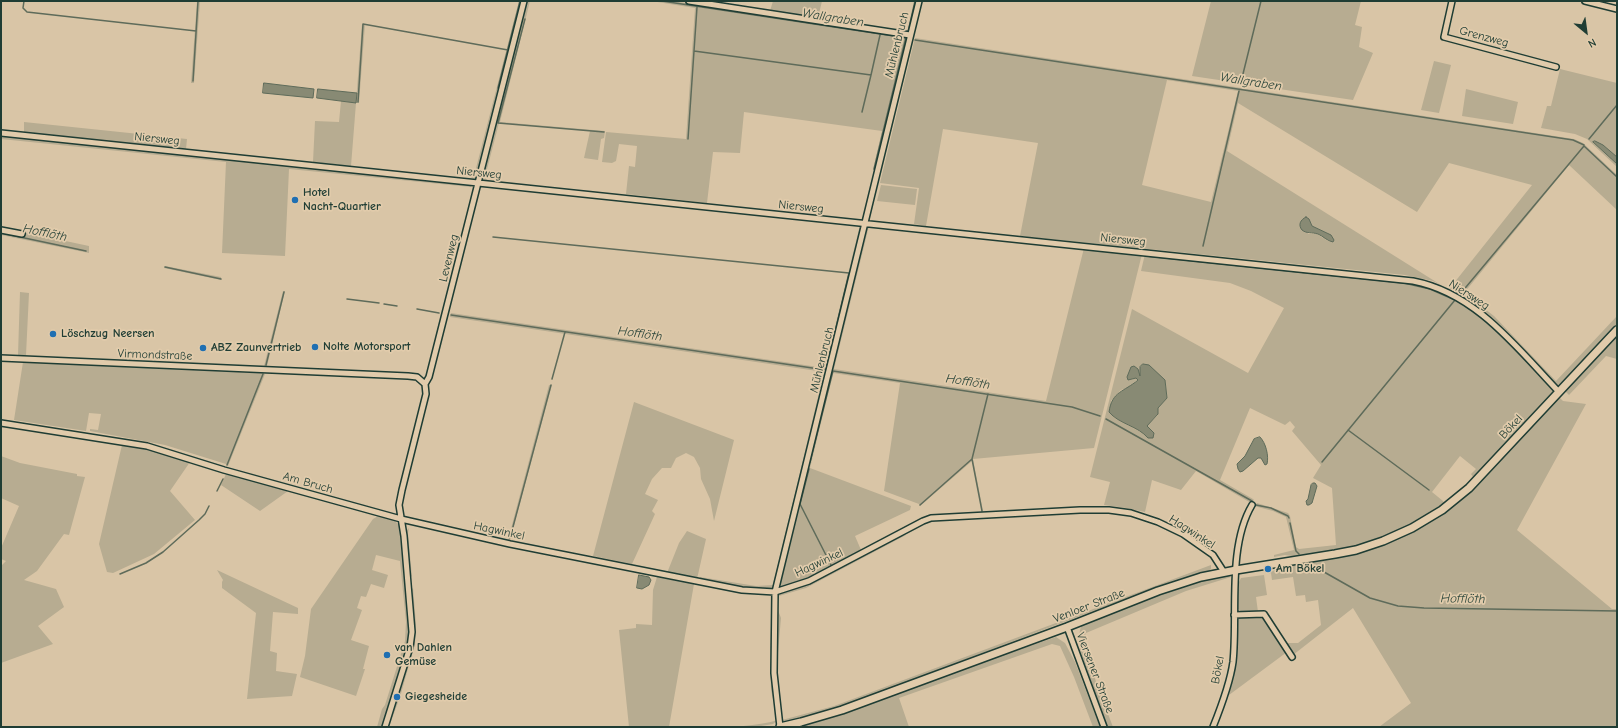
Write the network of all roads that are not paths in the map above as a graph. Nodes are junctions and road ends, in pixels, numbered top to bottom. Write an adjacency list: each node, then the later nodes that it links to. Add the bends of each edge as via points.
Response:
1 (524, 1): 10 (street, Levenweg)
2 (689, 1): 7 (street)
3 (918, 1): 7 (street, Mühlenbruch)
4 (1452, 1): 8 (street, Grenzweg, via 1444,37)
5 (1585, 1): 6 (street)
6 (1617, 9)
7 (910, 35): 11 (street, Mühlenbruch)
8 (1556, 66)
9 (1, 133): 10 (street, Niersweg)
10 (478, 183): 11 (street, Niersweg); 16 (street, Levenweg, via 429,377)
11 (865, 223): 17 (street, Niersweg, via 1425,283 1448,292 1481,313); 24 (street, Mühlenbruch)
12 (1, 230): 13 (street)
13 (22, 234)
14 (1617, 330): 17 (main road, Bökel)
15 (1, 358): 16 (street, Virmondstraße, via 408,376 417,377)
16 (425, 384): 20 (street, Levenweg, via 426,394 399,505)
17 (1559, 392): 21 (main road, Bökel, via 1469,488 1442,510)
18 (1, 423): 20 (street, Am Bruch, via 159,449 224,470)
19 (1252, 505): 22 (street, Bökel, via 1240,534)
20 (401, 519): 24 (street, Hagwinkel, via 698,582 742,590); 28 (street, via 412,632 410,647)
21 (1412, 528): 22 (main road, Venloer Straße, via 1356,550)
22 (1236, 570): 23 (main road, Venloer Straße); 25 (street, Bökel)
23 (1224, 572): 24 (street, Hagwinkel, via 1213,555 1183,534 1158,522 1131,513 1072,510 923,520 809,581); 26 (main road, Venloer Straße, via 1158,590)
24 (774, 592): 29 (street, Mühlenbruch, via 774,673)
25 (1234, 615): 27 (street, via 1264,614); 31 (street, Bökel, via 1232,663 1222,704)
26 (1067, 627): 29 (main road, Venloer Straße, via 842,710); 30 (street, Viersener Straße)
27 (1292, 657)
28 (385, 727)
29 (780, 727)
30 (1104, 727)
31 (1213, 727)

